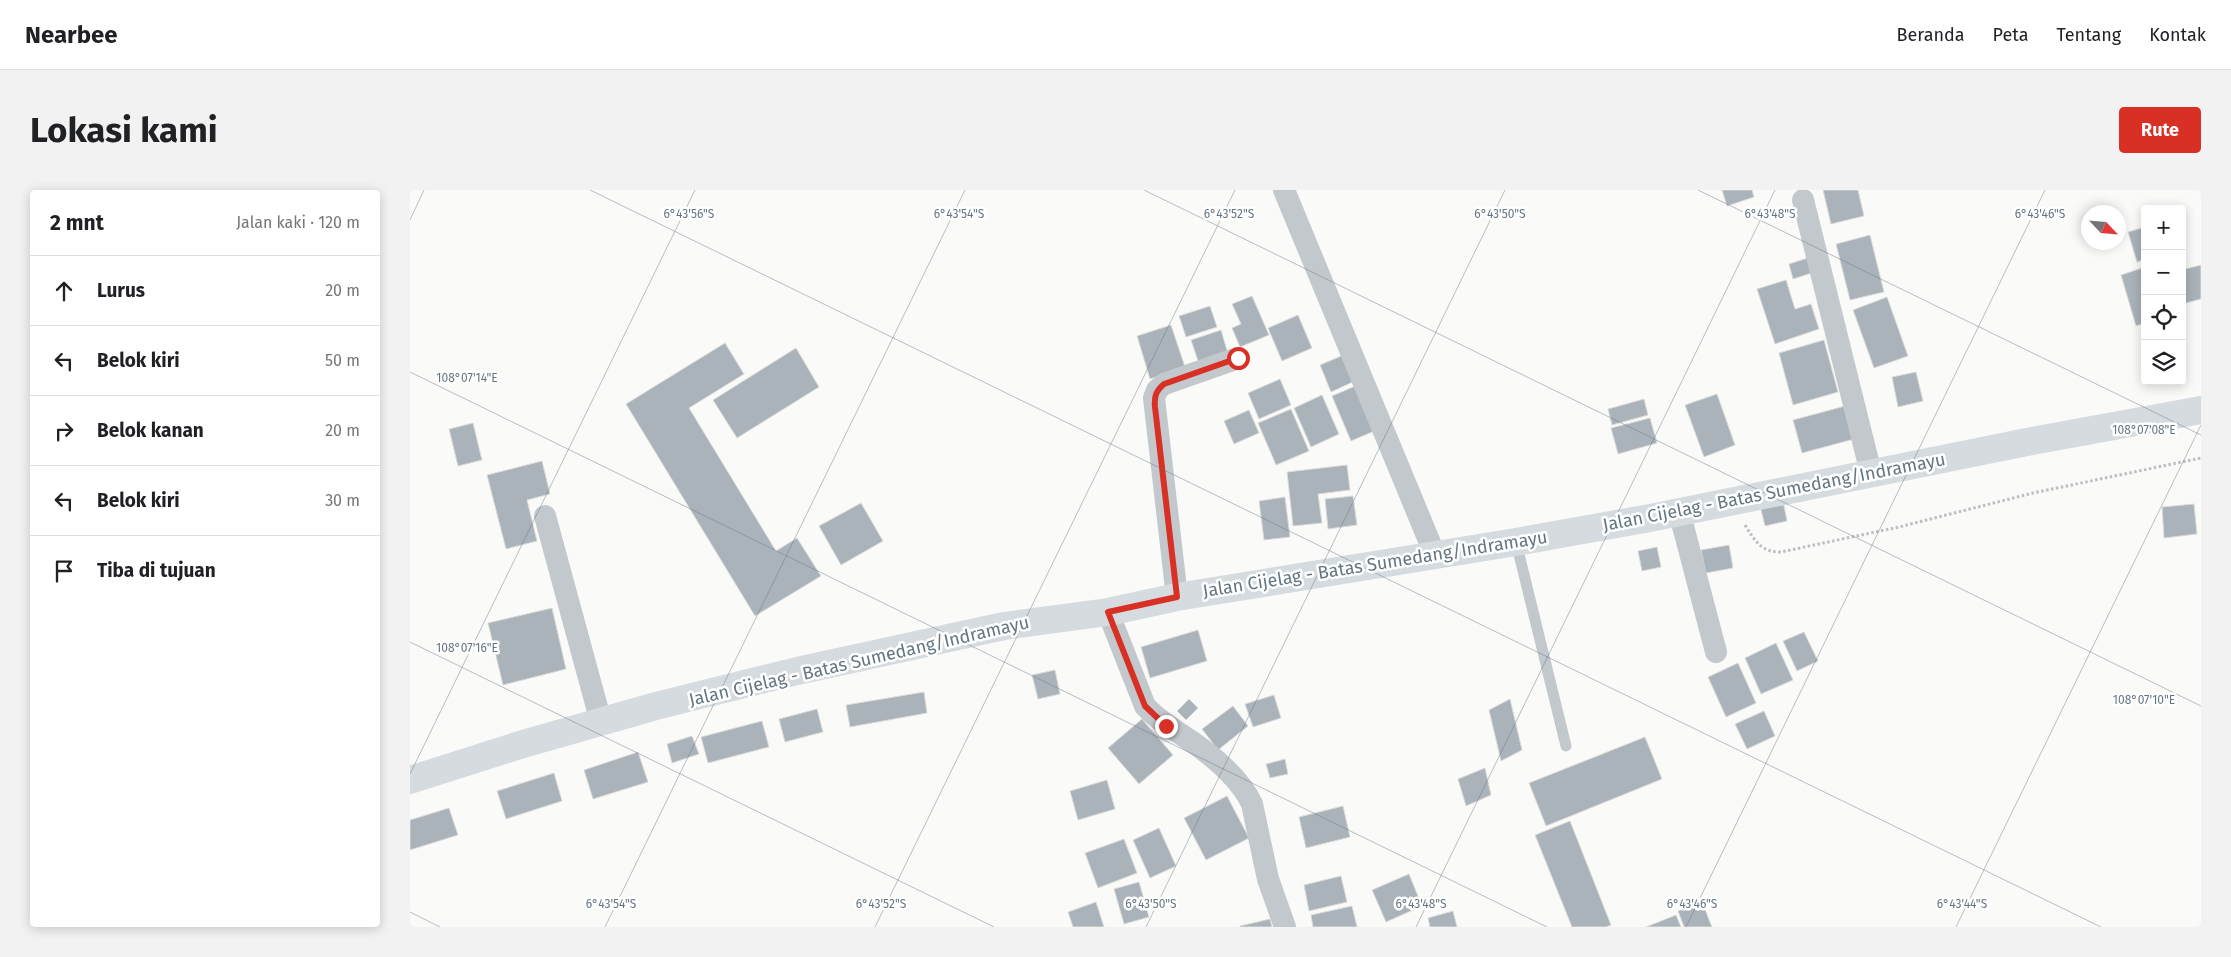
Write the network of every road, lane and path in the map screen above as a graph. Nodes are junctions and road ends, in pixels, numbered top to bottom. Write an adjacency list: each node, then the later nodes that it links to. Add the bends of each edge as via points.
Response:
1 (1284, 190): 11 (street)
2 (1803, 200): 6 (street)
3 (1238, 358): 12 (street, via 1164,384 1154,398)
4 (2201, 410): 6 (main road, Jalan Cijelag - Batas Sumedang/Indramayu)
5 (2201, 458): 7 (path, via 2033,493 1899,528 1782,552 1758,546)
6 (1871, 473): 7 (main road, Jalan Cijelag - Batas Sumedang/Indramayu)
7 (1729, 502): 8 (main road, Jalan Cijelag - Batas Sumedang/Indramayu)
8 (1679, 511): 10 (main road, Jalan Cijelag - Batas Sumedang/Indramayu); 14 (street)
9 (545, 516): 15 (street)
10 (1516, 542): 11 (main road, Jalan Cijelag - Batas Sumedang/Indramayu); 16 (lane)
11 (1435, 555): 12 (main road, Jalan Cijelag - Batas Sumedang/Indramayu)
12 (1177, 597): 13 (main road, Jalan Cijelag - Batas Sumedang/Indramayu)
13 (1108, 612): 15 (main road, Jalan Cijelag - Batas Sumedang/Indramayu, via 1004,626 797,672); 18 (street, via 1145,706 1220,765 1247,793 1268,879)
14 (1716, 652)
15 (601, 722): 17 (main road, Jalan Cijelag - Batas Sumedang/Indramayu)
16 (1566, 746)
17 (410, 780)
18 (1285, 927)

